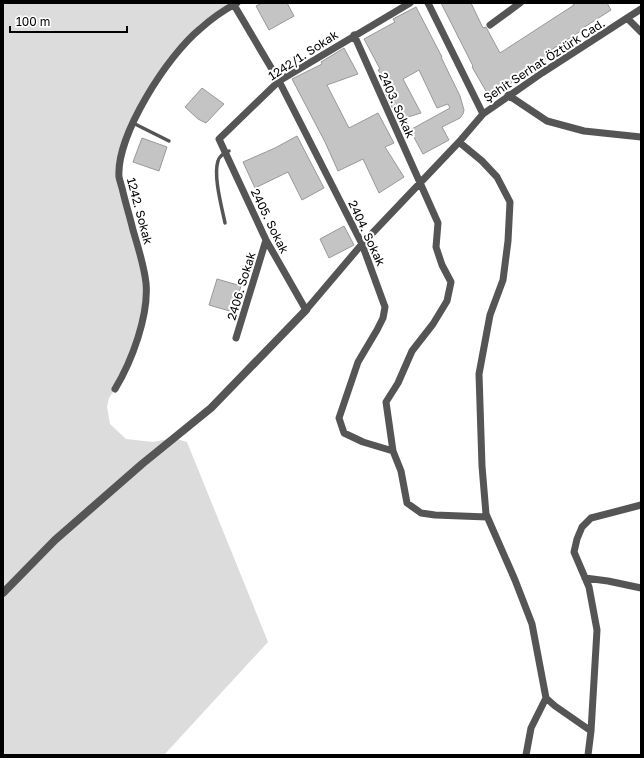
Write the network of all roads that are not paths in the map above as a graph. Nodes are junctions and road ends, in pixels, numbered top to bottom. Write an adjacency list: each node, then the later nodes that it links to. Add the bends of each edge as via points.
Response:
1 (410, 3): 9 (street, 1242/1. Sokak)
2 (428, 3): 12 (street, Şehit Serhat Öztürk Cad.)
3 (520, 3): 7 (street)
4 (236, 4): 10 (street, 2404. Sokak); 13 (street, 1242. Sokak, via 199,30 179,51 166,67)
5 (641, 9): 6 (street, Şehit Serhat Öztürk Cad.)
6 (627, 18): 8 (street); 11 (street, Şehit Serhat Öztürk Cad.)
7 (490, 25)
8 (641, 32)
9 (354, 35): 10 (street, 1242/1. Sokak); 19 (street, 2403. Sokak)
10 (279, 81): 15 (street, 1242/1. Sokak); 22 (street, 2404. Sokak)
11 (508, 95): 12 (street, Şehit Serhat Öztürk Cad.); 14 (street, via 547,121 584,131)
12 (483, 114): 17 (street)
13 (133, 123): 16 (lane); 25 (street, 1242. Sokak, via 120,160 119,178 144,268 146,284 144,313 139,333 130,360)
14 (641, 137)
15 (219, 139): 21 (street, 2405. Sokak)
16 (169, 141)
17 (459, 142): 19 (street); 28 (street, via 497,177 510,202 503,280 490,315 479,374 482,466)
18 (229, 151): 20 (lane, via 219,158 216,168)
19 (420, 183): 22 (street); 26 (street, 2403. Sokak, via 438,223 436,247 451,282 447,301 412,351 398,383 386,402)
20 (225, 223)
21 (266, 240): 23 (street, 2405. Sokak); 24 (street, 2406. Sokak)
22 (362, 244): 23 (street); 26 (street, 2404. Sokak, via 385,307 383,318 358,362 339,418 344,433 362,442)
23 (306, 310): 31 (street, via 211,408 55,540)
24 (236, 338)
25 (115, 389)
26 (393, 451): 28 (street, 2403. Sokak, via 401,471 407,503 421,513)
27 (641, 505): 29 (street, via 592,518 582,526 574,552)
28 (487, 517): 32 (street, via 532,624)
29 (585, 578): 30 (street); 33 (street, via 597,630)
30 (641, 588)
31 (3, 593)
32 (546, 698): 33 (street); 34 (street, via 531,728)
33 (591, 731): 35 (street)
34 (526, 755)
35 (588, 755)

